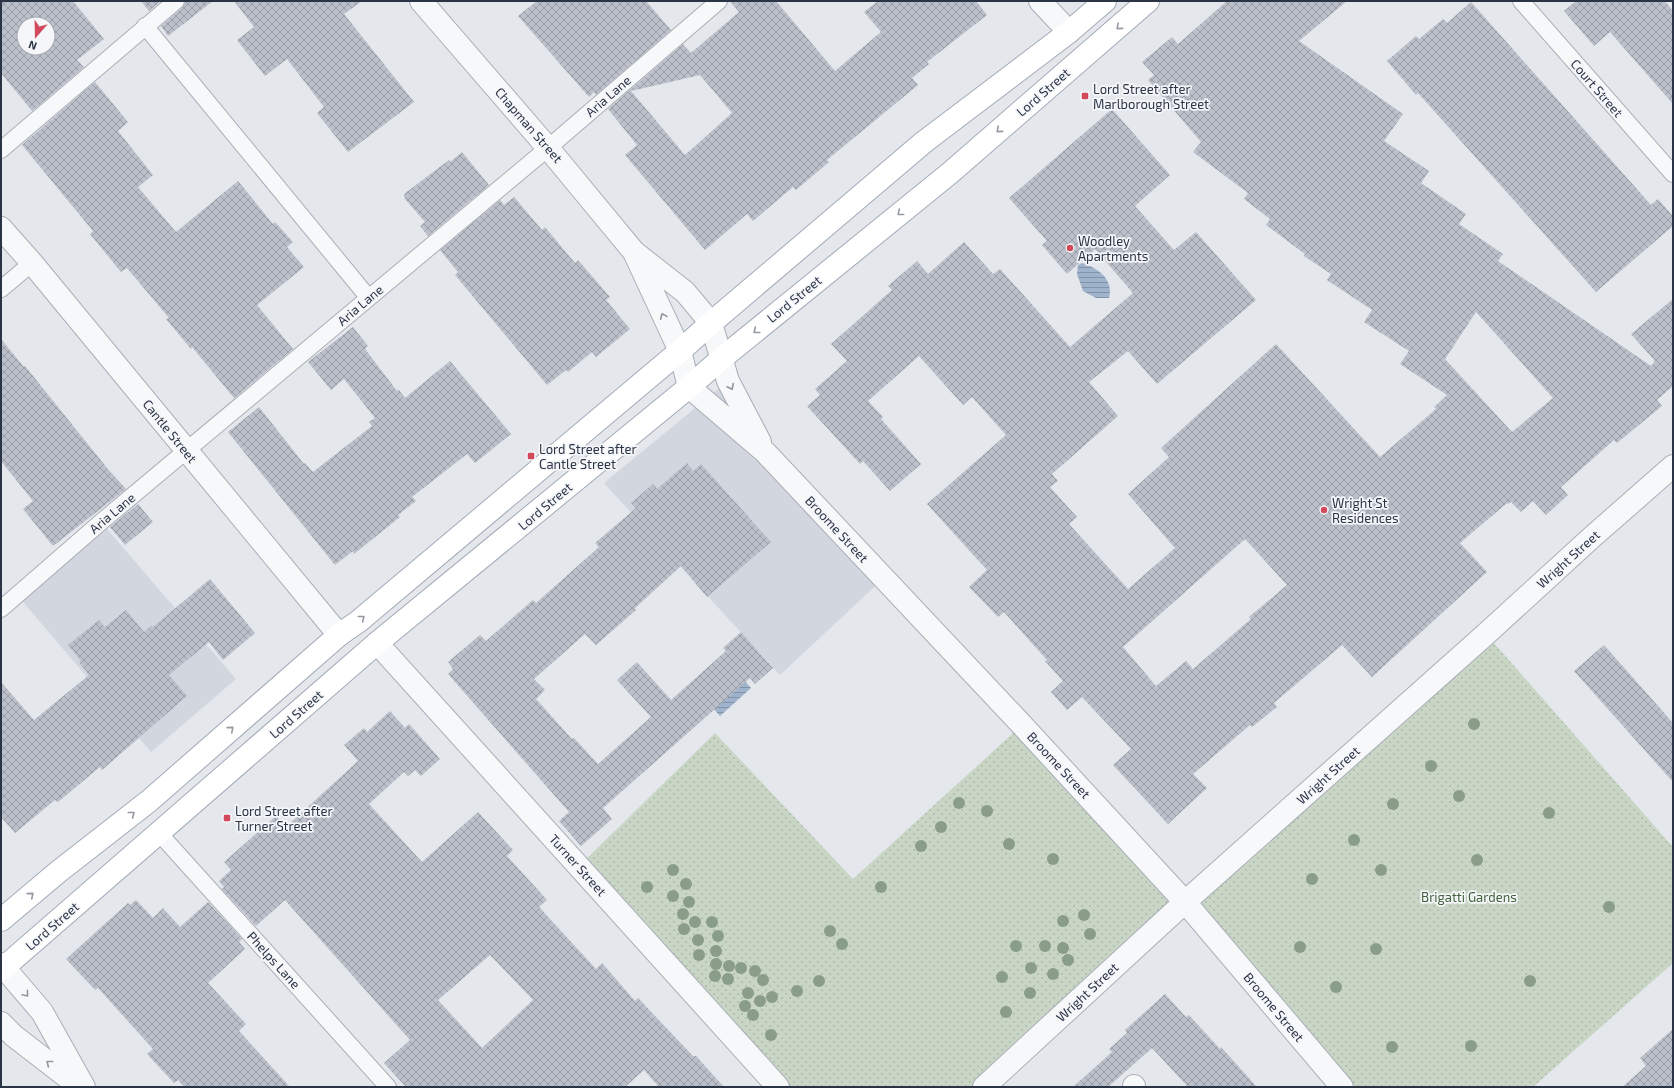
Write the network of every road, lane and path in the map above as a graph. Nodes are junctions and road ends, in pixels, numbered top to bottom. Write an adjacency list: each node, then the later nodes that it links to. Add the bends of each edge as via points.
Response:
1 (176, 1): 8 (lane)
2 (421, 1): 10 (street, Chapman Street)
3 (719, 1): 10 (lane, Aria Lane)
4 (1040, 1): 9 (street)
5 (1105, 1): 9 (main road)
6 (1148, 1): 20 (main road, Lord Street, one-way to 20, via 950,172)
7 (1521, 1): 12 (lane, Court Street)
8 (146, 26): 11 (lane); 17 (lane)
9 (1069, 32): 18 (main road, via 924,142)
10 (548, 148): 14 (street, Chapman Street); 17 (lane, Aria Lane)
11 (1, 150)
12 (1673, 174)
13 (1, 228): 15 (street, Cantle Street)
14 (634, 252): 18 (street, Chapman Street, via 685,292); 19 (street, Chapman Street, one-way to 14)
15 (32, 263): 16 (lane); 22 (street, Cantle Street)
16 (1, 289)
17 (368, 297): 22 (lane, Aria Lane)
18 (710, 323): 19 (main road); 20 (street, Broome Street)
19 (680, 351): 21 (street); 26 (main road, one-way to 19, via 359,621)
20 (721, 359): 21 (main road, Lord Street); 23 (street, Broome Street, one-way to 23, via 728,381)
21 (689, 387): 23 (street, Broome Street); 27 (main road, Lord Street)
22 (186, 451): 25 (lane, Aria Lane); 26 (street, Cantle Street)
23 (766, 452): 29 (street, Broome Street)
24 (1673, 466): 29 (street, Wright Street)
25 (1, 608)
26 (339, 635): 30 (main road, one-way to 26, via 149,801)
27 (377, 643): 28 (main road, Lord Street); 36 (street, Turner Street)
28 (159, 833): 31 (main road, Lord Street); 35 (lane, Phelps Lane)
29 (1185, 902): 37 (street, Wright Street); 38 (street, Broome Street)
30 (3, 917)
31 (2, 967): 34 (street, one-way to 34, via 42,1012)
32 (1, 1022): 33 (street, one-way to 32, via 14,1036)
33 (80, 1087)
34 (84, 1087)
35 (388, 1087)
36 (778, 1087)
37 (984, 1087)
38 (1342, 1087)

